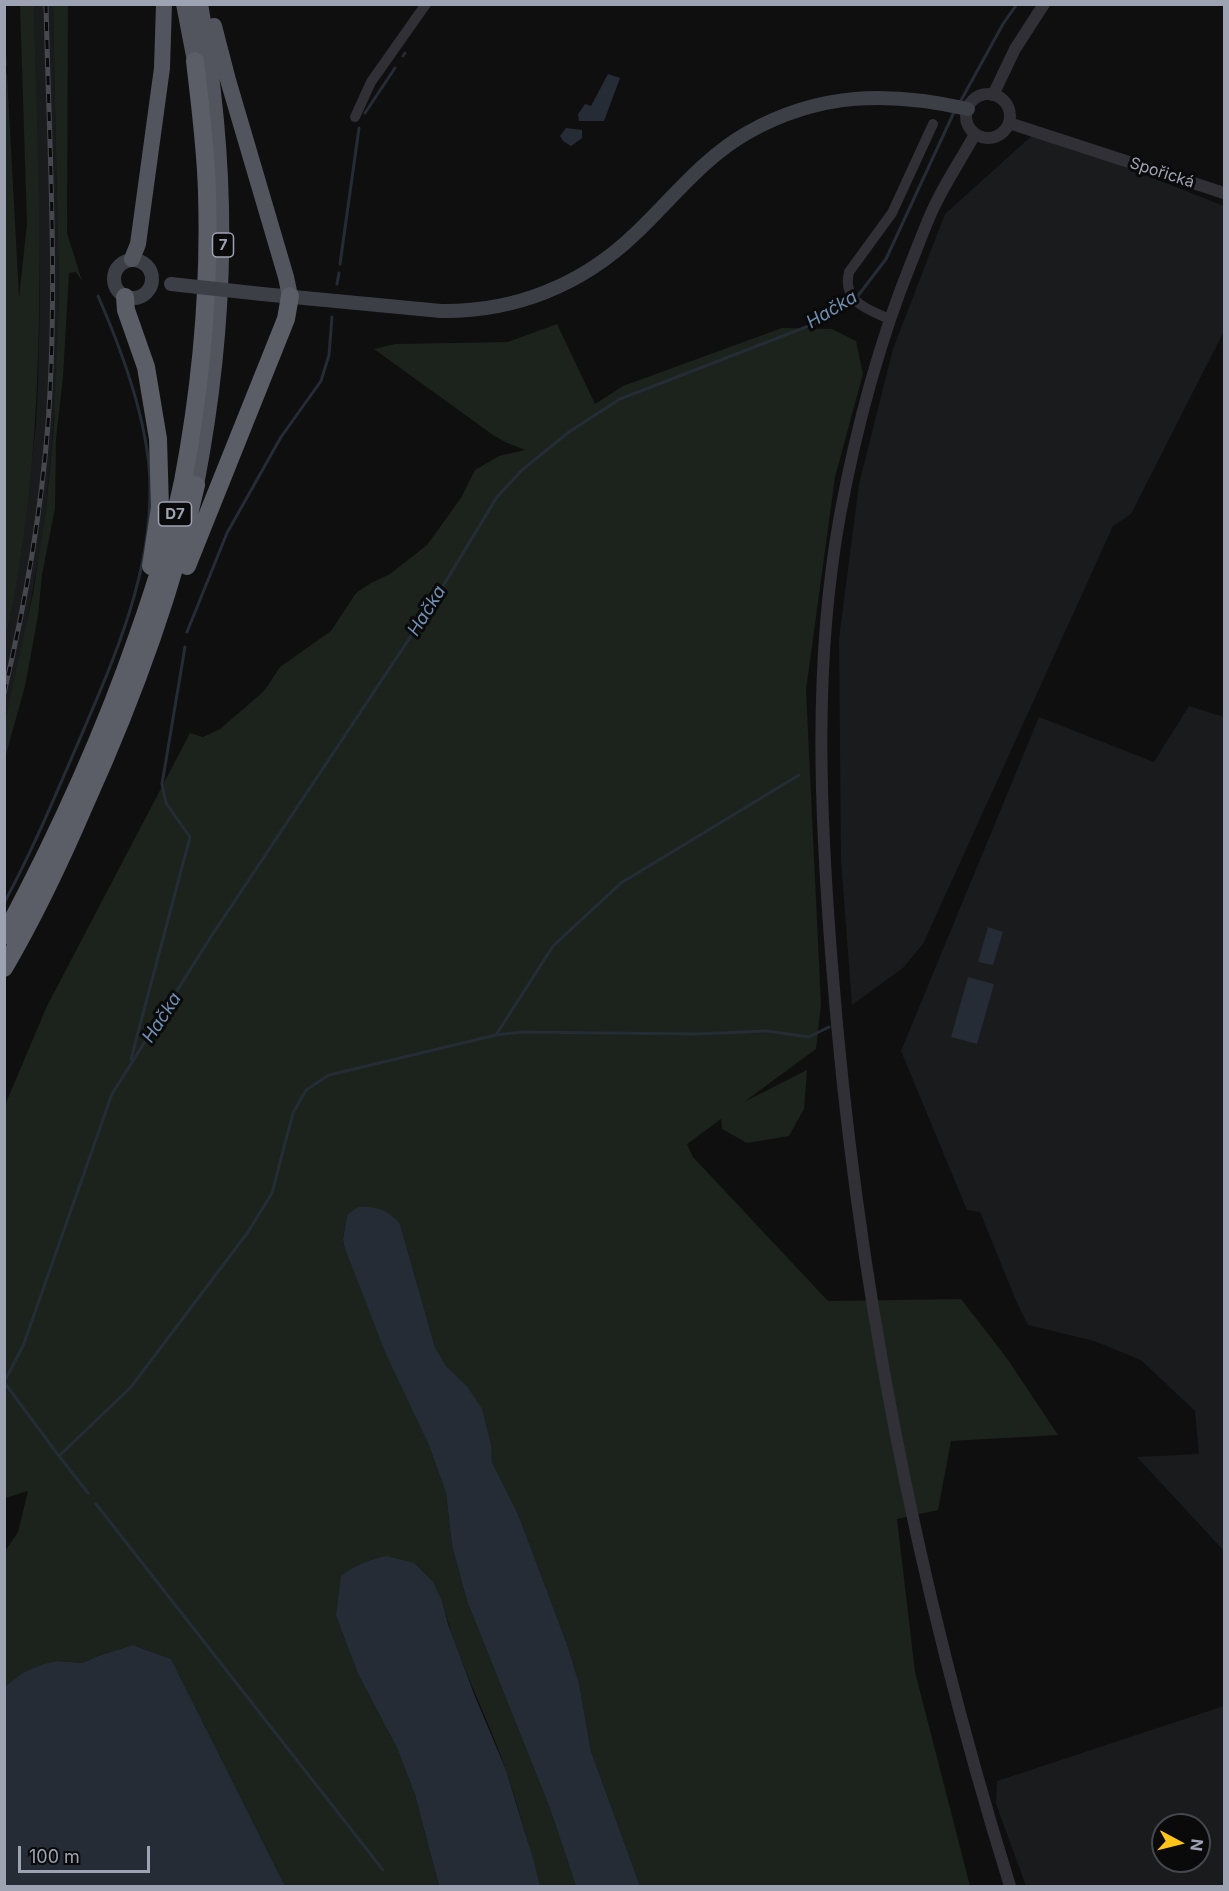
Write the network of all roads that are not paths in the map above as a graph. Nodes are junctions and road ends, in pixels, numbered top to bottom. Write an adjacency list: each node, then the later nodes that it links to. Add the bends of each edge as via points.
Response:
1 (164, 4): 15 (highway, via 162,68 138,244)
2 (184, 4): 7 (highway)
3 (200, 4): 20 (highway, 7, via 217,124 223,252 216,367)
4 (208, 4): 17 (highway)
5 (426, 4): 10 (street, via 371,82)
6 (1044, 4): 8 (street, via 1015,49)
7 (195, 61): 21 (highway, D7, via 207,192 201,362 170,534)
8 (993, 95): 9 (street, via 975,99); 11 (street, via 1007,105)
9 (967, 109): 13 (street, via 967,123); 17 (main road, via 902,97 856,98 819,104 772,120 724,149 595,267 555,289 510,305 441,311)
10 (355, 117)
11 (1009, 123): 13 (street, via 998,136); 14 (street, Spořická)
12 (933, 124): 19 (street, via 892,213 849,272 846,282 848,291 862,307)
13 (975, 134): 19 (street, via 934,207)
14 (1224, 193)
15 (132, 259): 16 (main road, via 147,266); 18 (main road, via 121,264 114,274 115,287)
16 (153, 281): 17 (main road, bridge); 18 (main road, via 140,298)
17 (290, 296): 21 (highway, via 286,319 215,492 155,654)
18 (125, 297): 21 (highway, via 146,367 160,473 153,554 130,636)
19 (889, 320): 24 (street, via 856,439 828,601 821,721 824,872 846,1119 884,1377 935,1611 977,1779)
20 (196, 485): 21 (highway, D7, via 169,590)
21 (134, 668): 22 (highway, D7); 23 (highway, D7, via 117,734 67,845)
22 (4, 936)
23 (4, 968)
24 (1010, 1887)

